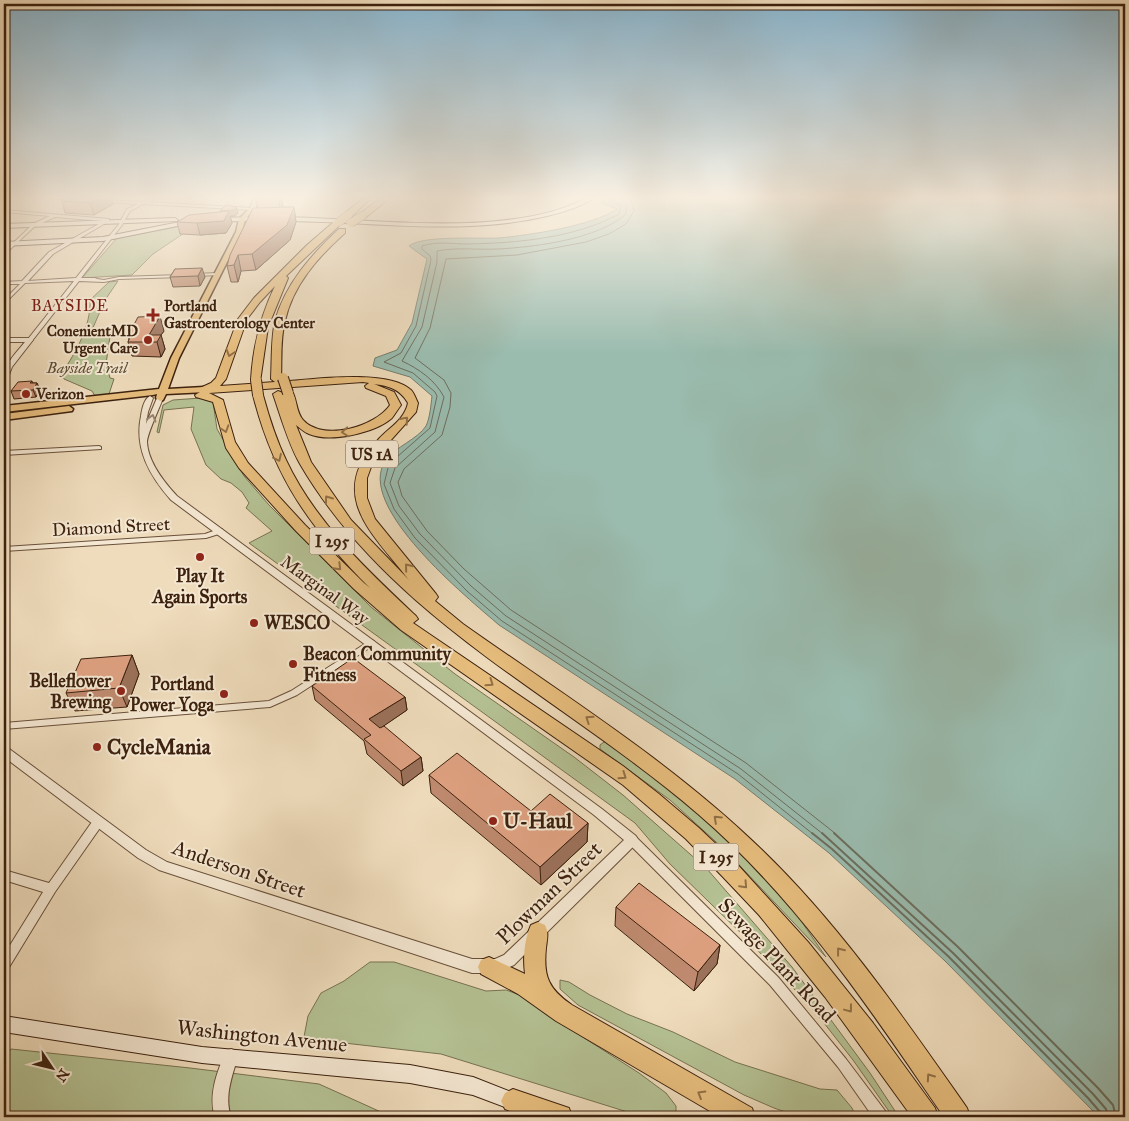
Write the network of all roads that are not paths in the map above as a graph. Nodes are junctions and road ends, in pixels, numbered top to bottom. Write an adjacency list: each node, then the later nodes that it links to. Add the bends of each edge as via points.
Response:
1 (59, 248): 9 (street)
2 (102, 248): 8 (street)
3 (231, 248): 7 (main road, Marginal Way)
4 (310, 248): 6 (highway, I 295, bridge)
5 (322, 248): 18 (highway, I 295, via 297,282 280,322 277,359)
6 (286, 272): 17 (highway, one-way to 17, via 264,291 249,310 236,335 221,379); 28 (highway, I 295, one-way to 28, bridge, via 264,321 257,350 256,380 266,428 280,462 320,527 371,583)
7 (218, 274): 8 (street); 19 (main road, Marginal Way, via 172,366 164,373)
8 (76, 280): 9 (street); 13 (street)
9 (22, 282): 10 (street); 11 (street)
10 (4, 283)
11 (4, 304)
12 (4, 340): 13 (street)
13 (30, 340): 14 (street)
14 (16, 357): 15 (street); 16 (street)
15 (4, 367)
16 (4, 380)
17 (202, 392): 18 (highway, one-way to 18, via 348,384 382,390 391,396 395,406 387,418 369,427 328,432 307,428 299,422); 19 (main road, US 1A); 26 (highway, US 1A, one-way to 17, via 370,520 360,499 360,479 366,463 411,412 413,403 407,392 393,384 363,379); 28 (highway, one-way to 28, via 218,400 224,428 244,466 321,550 373,600)
18 (283, 393): 26 (highway, I 295, one-way to 18, via 374,554 325,496 288,428)
19 (157, 395): 20 (main road, US 1A); 21 (main road, US 1A); 24 (street, Marginal Way, via 141,423 148,461 166,489)
20 (4, 409)
21 (4, 417)
22 (99, 448): 23 (street)
23 (4, 453)
24 (219, 531): 25 (street, Diamond Street, via 206,536); 27 (street, Marginal Way)
25 (4, 549)
26 (449, 619): 48 (highway, I 295, one-way to 26, via 844,956 802,905 745,845 668,777)
27 (370, 643): 29 (street, via 294,693 270,704); 32 (street, Marginal Way)
28 (450, 655): 47 (highway, I 295, one-way to 47, via 634,784 705,846 810,960)
29 (4, 726)
30 (4, 751): 31 (street, Anderson Street)
31 (98, 822): 34 (street); 37 (street, Anderson Street, via 164,866 466,965)
32 (632, 840): 35 (street, Plowman Street); 46 (street, Sewage Plant Road, via 774,981)
33 (4, 876): 34 (street)
34 (51, 889): 36 (street)
35 (538, 932): 37 (street, Plowman Street, via 503,964); 38 (highway, via 534,968)
36 (4, 965)
37 (489, 967): 38 (highway, via 526,986)
38 (550, 1004): 45 (highway, one-way to 38)
39 (4, 1024): 40 (main road, Washington Avenue)
40 (231, 1056): 41 (main road, Washington Avenue, via 410,1074 472,1086); 42 (street, via 220,1095)
41 (513, 1102): 43 (highway); 44 (highway)
42 (222, 1117)
43 (536, 1117)
44 (560, 1117)
45 (743, 1117)
46 (881, 1117)
47 (926, 1117)
48 (958, 1117)

